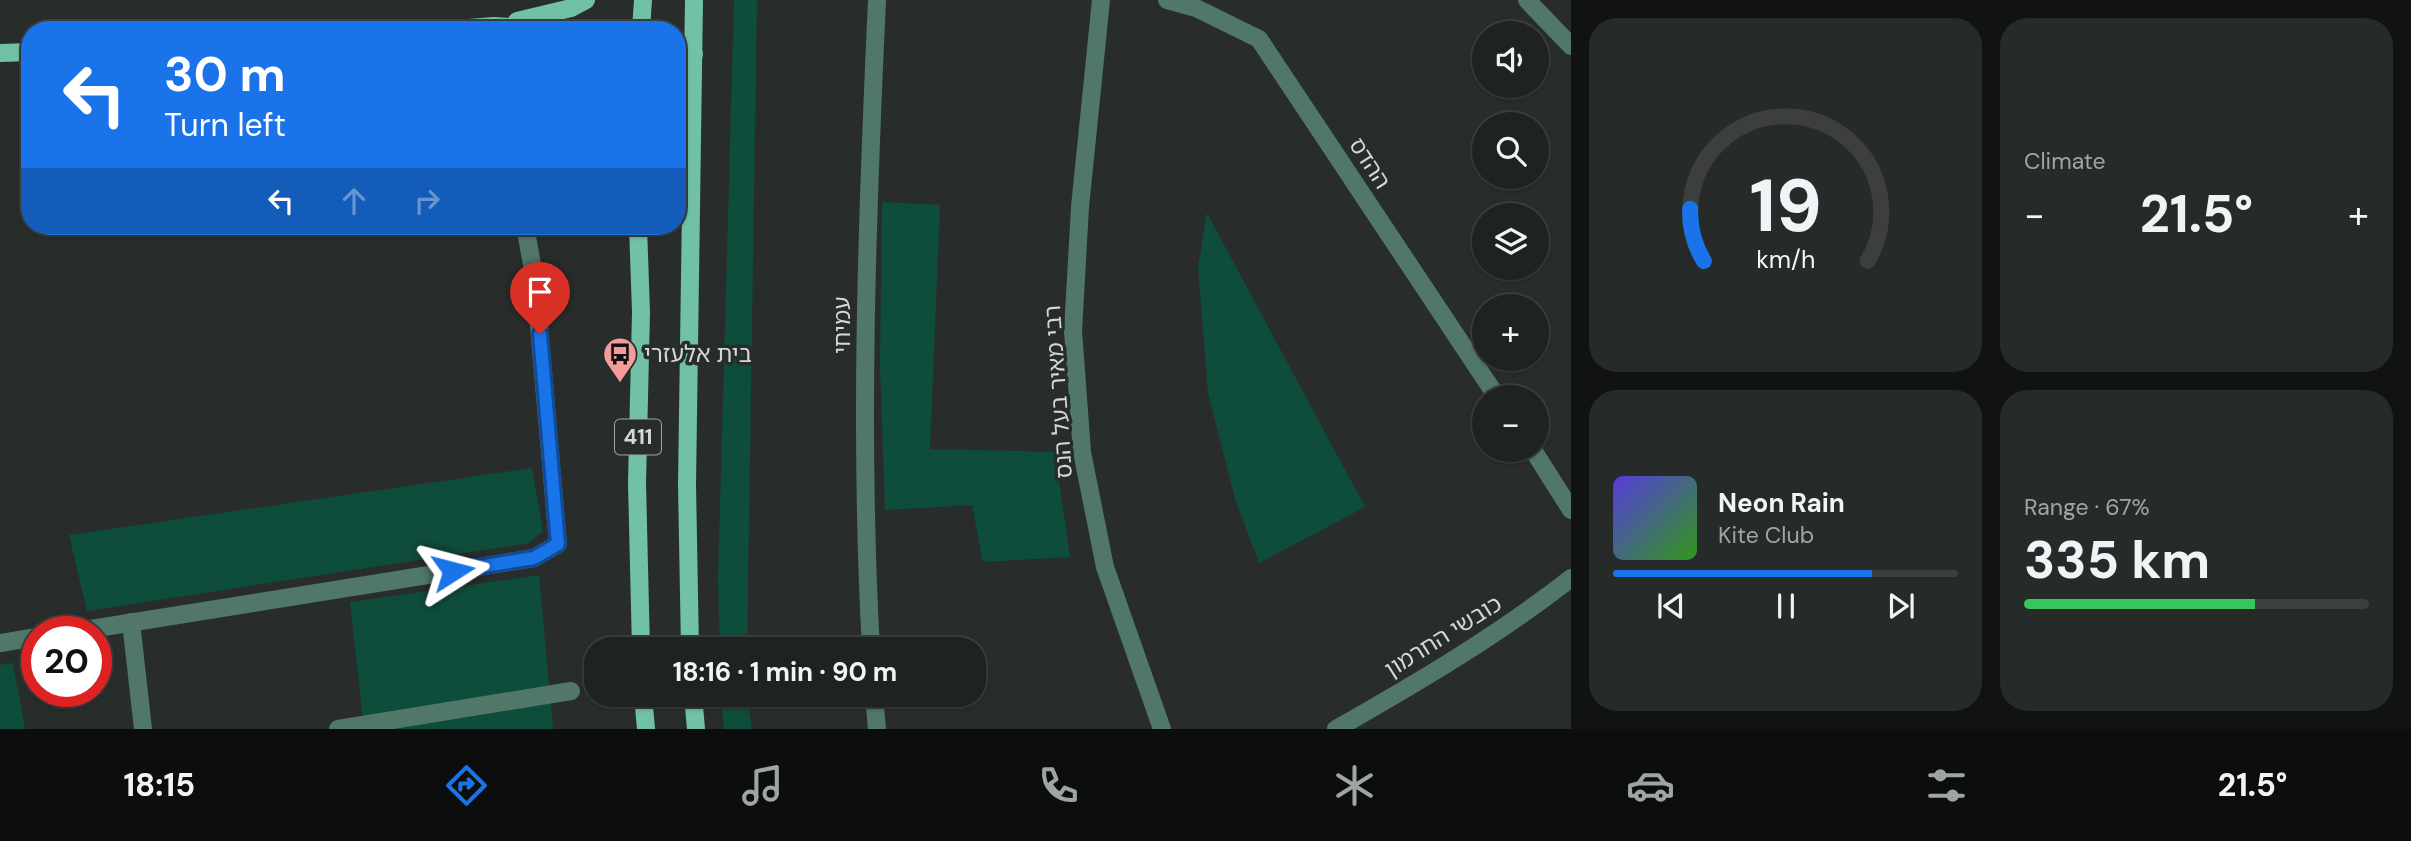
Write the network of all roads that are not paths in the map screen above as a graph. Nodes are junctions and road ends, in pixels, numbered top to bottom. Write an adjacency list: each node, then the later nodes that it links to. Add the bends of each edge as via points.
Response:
1 (586, 0): 8 (main road)
2 (643, 0): 9 (main road)
3 (694, 0): 10 (main road, 411)
4 (877, 0): 25 (street, עמיחי, via 866,298)
5 (1101, 0): 37 (street, רבי מאיר בעל הנס, via 1073,331 1082,452 1105,567)
6 (1167, 0): 17 (street, ההדס, via 1196,8 1259,39)
7 (1527, 0): 11 (street)
8 (515, 21)
9 (642, 21)
10 (686, 39)
11 (1571, 46)
12 (21, 52): 13 (main road)
13 (0, 53)
14 (527, 235): 21 (street, via 535,281 558,544 534,558)
15 (638, 235): 23 (main road, 411)
16 (685, 235): 24 (main road, 411)
17 (1489, 385)
18 (1541, 462): 19 (street)
19 (1571, 510)
20 (1571, 578): 38 (street, כובשי החרמון, via 1455,660)
21 (131, 622): 22 (street); 32 (street)
22 (112, 625)
23 (641, 637)
24 (690, 637)
25 (871, 637)
26 (21, 640): 27 (street)
27 (0, 643)
28 (571, 691): 33 (street)
29 (644, 707): 34 (main road)
30 (694, 707): 35 (main road)
31 (875, 707): 36 (street)
32 (143, 729)
33 (344, 729)
34 (646, 729)
35 (696, 729)
36 (877, 729)
37 (1161, 729)
38 (1336, 729)

